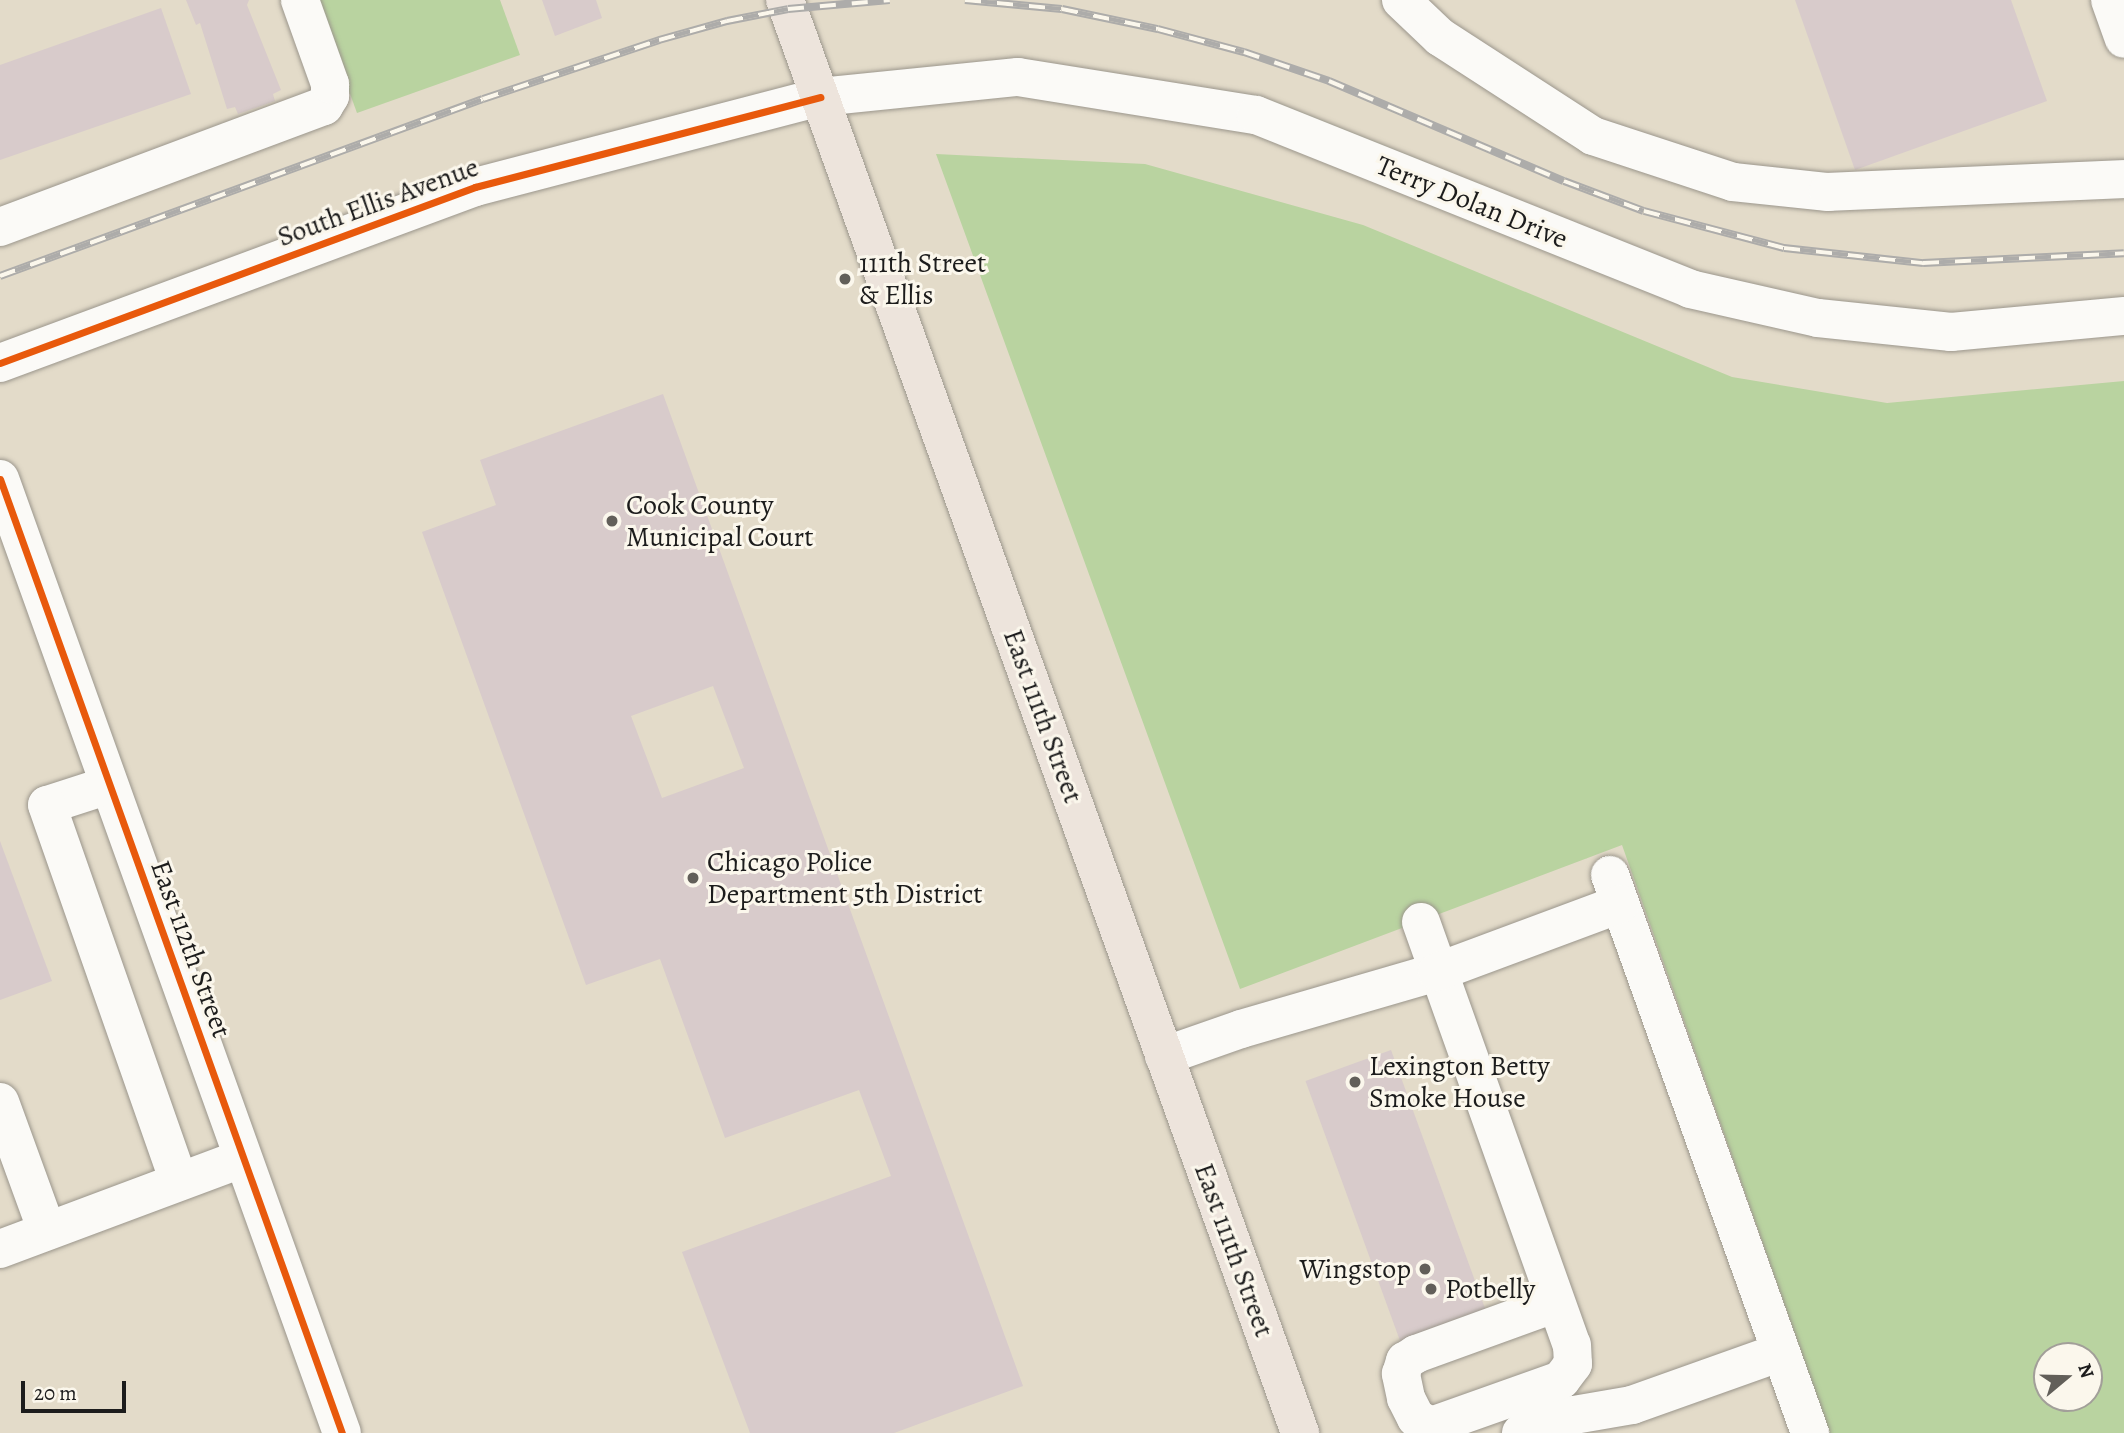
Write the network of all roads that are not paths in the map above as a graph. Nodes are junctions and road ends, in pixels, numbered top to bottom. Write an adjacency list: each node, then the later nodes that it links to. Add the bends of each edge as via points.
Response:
1 (300, 0): 8 (street, via 330,83 324,106)
2 (785, 0): 6 (main road, East 111th Street)
3 (1401, 0): 7 (street, via 1440,37 1593,136 1733,182 1828,192)
4 (2110, 0): 5 (street)
5 (2124, 39)
6 (820, 97): 9 (street, Terry Dolan Drive, via 1018,76 1256,115 1703,292 1818,318 1951,332); 10 (street, South Ellis Avenue, via 475,187); 15 (main road, East 111th Street)
7 (2124, 179)
8 (0, 226)
9 (2124, 316)
10 (0, 363)
11 (0, 479): 12 (street, East 112th Street)
12 (109, 785): 17 (street, East 112th Street); 18 (street, via 47,805)
13 (1421, 922): 14 (street)
14 (1437, 972): 15 (street); 21 (street); 22 (street, via 1615,890)
15 (1164, 1056): 25 (main road, East 111th Street)
16 (0, 1102): 19 (street)
17 (243, 1158): 18 (street); 24 (street, East 112th Street)
18 (179, 1182): 19 (street)
19 (47, 1231): 20 (street)
20 (0, 1249)
21 (1559, 1311)
22 (1781, 1352): 23 (street); 28 (street)
23 (1620, 1422): 26 (street, via 1574,1415); 27 (street)
24 (342, 1433)
25 (1300, 1433)
26 (1521, 1433)
27 (1571, 1433)
28 (1810, 1433)

